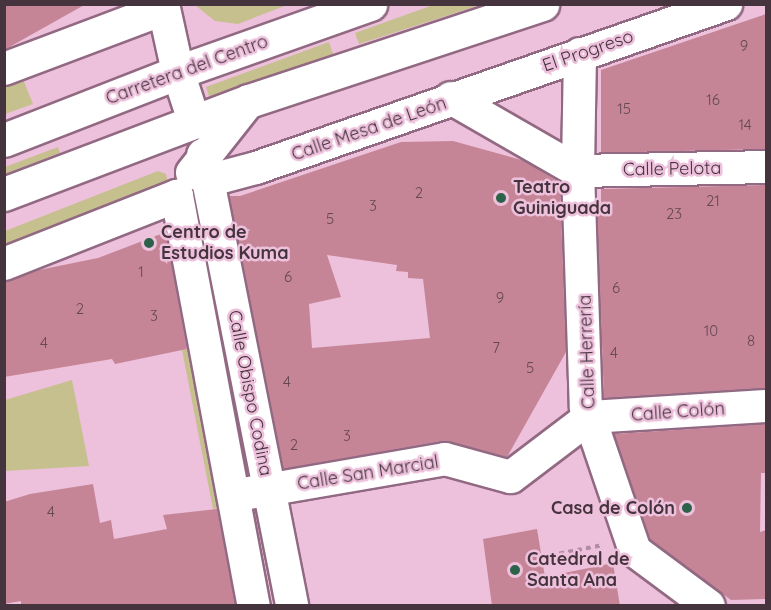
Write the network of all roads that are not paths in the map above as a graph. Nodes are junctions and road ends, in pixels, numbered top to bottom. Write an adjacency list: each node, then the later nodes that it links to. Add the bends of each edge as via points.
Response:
1 (370, 4): 7 (main road, Carretera del Centro)
2 (542, 4): 9 (main road)
3 (726, 4): 5 (street, El Progreso)
4 (163, 7): 6 (street); 7 (street)
5 (580, 54): 8 (street, El Progreso); 14 (street, Calle Herrería)
6 (4, 69)
7 (178, 72): 10 (street); 11 (main road, Carretera del Centro)
8 (451, 98): 13 (street, Calle Mesa de León, via 256,168); 14 (street, Calle Mesa de León)
9 (249, 101): 10 (main road); 13 (street)
10 (194, 121): 15 (main road)
11 (4, 140)
12 (766, 167): 14 (street, Calle Pelota)
13 (205, 168): 16 (street); 20 (street, Calle Obispo Codina)
14 (578, 171): 19 (street, Calle Herrería, via 586,407)
15 (4, 194)
16 (177, 196): 17 (street); 21 (street, Calle Obispo Codina)
17 (4, 264)
18 (766, 406): 19 (street, Calle Colón)
19 (590, 417): 20 (street, Calle San Marcial, via 511,477 444,459); 24 (street, Calle Herrería, via 635,551)
20 (268, 489): 21 (street, Calle San Marcial); 23 (street, Calle Obispo Codina)
21 (234, 495): 22 (street, Calle Obispo Codina)
22 (254, 606)
23 (292, 606)
24 (709, 606)

